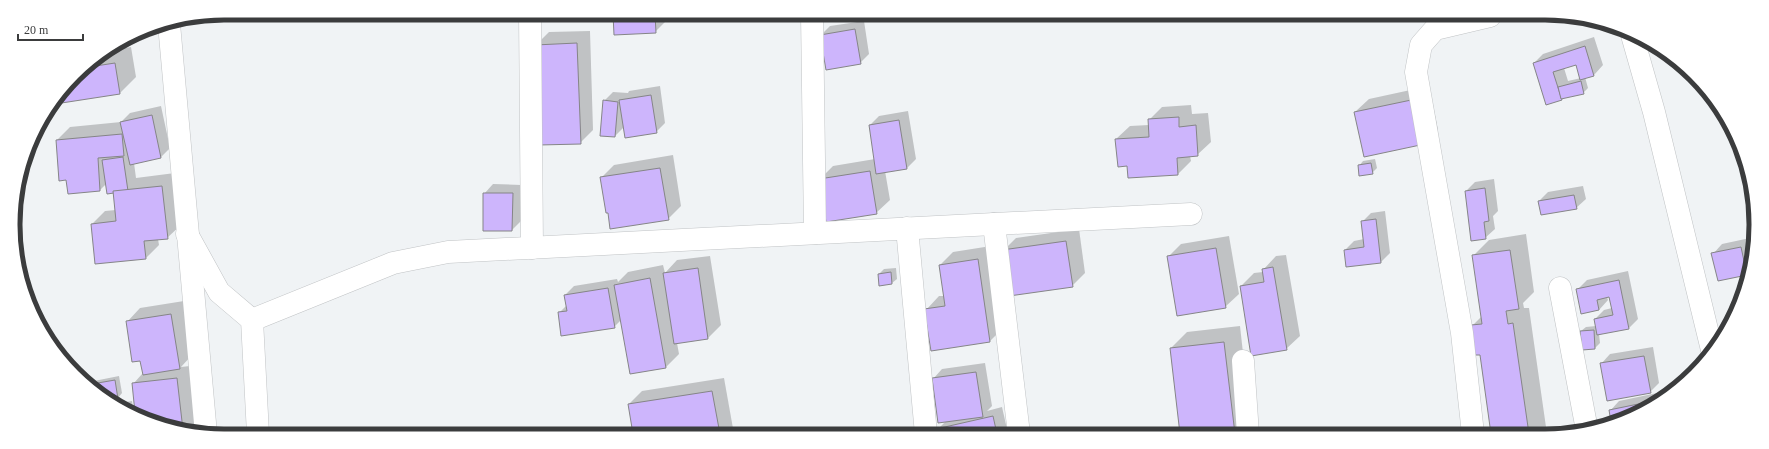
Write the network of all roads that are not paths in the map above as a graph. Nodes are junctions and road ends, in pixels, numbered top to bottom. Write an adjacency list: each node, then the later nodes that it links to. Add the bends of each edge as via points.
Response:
1 (530, 20): 11 (street)
2 (812, 20): 9 (street)
3 (1473, 20): 22 (street, via 1435,29 1421,45 1416,72 1462,333)
4 (169, 28): 10 (street)
5 (1634, 40): 14 (street, via 1654,112)
6 (1191, 214): 7 (street)
7 (994, 224): 8 (street); 20 (street)
8 (907, 228): 9 (street); 19 (street)
9 (815, 233): 11 (street)
10 (187, 234): 13 (street, via 219,292); 17 (street)
11 (532, 248): 13 (street, via 448,252 393,262)
12 (1560, 288): 16 (street)
13 (252, 320): 18 (street)
14 (1711, 344)
15 (1243, 361): 21 (street)
16 (1586, 425)
17 (205, 428)
18 (258, 429)
19 (926, 429)
20 (1018, 429)
21 (1248, 429)
22 (1472, 429)

